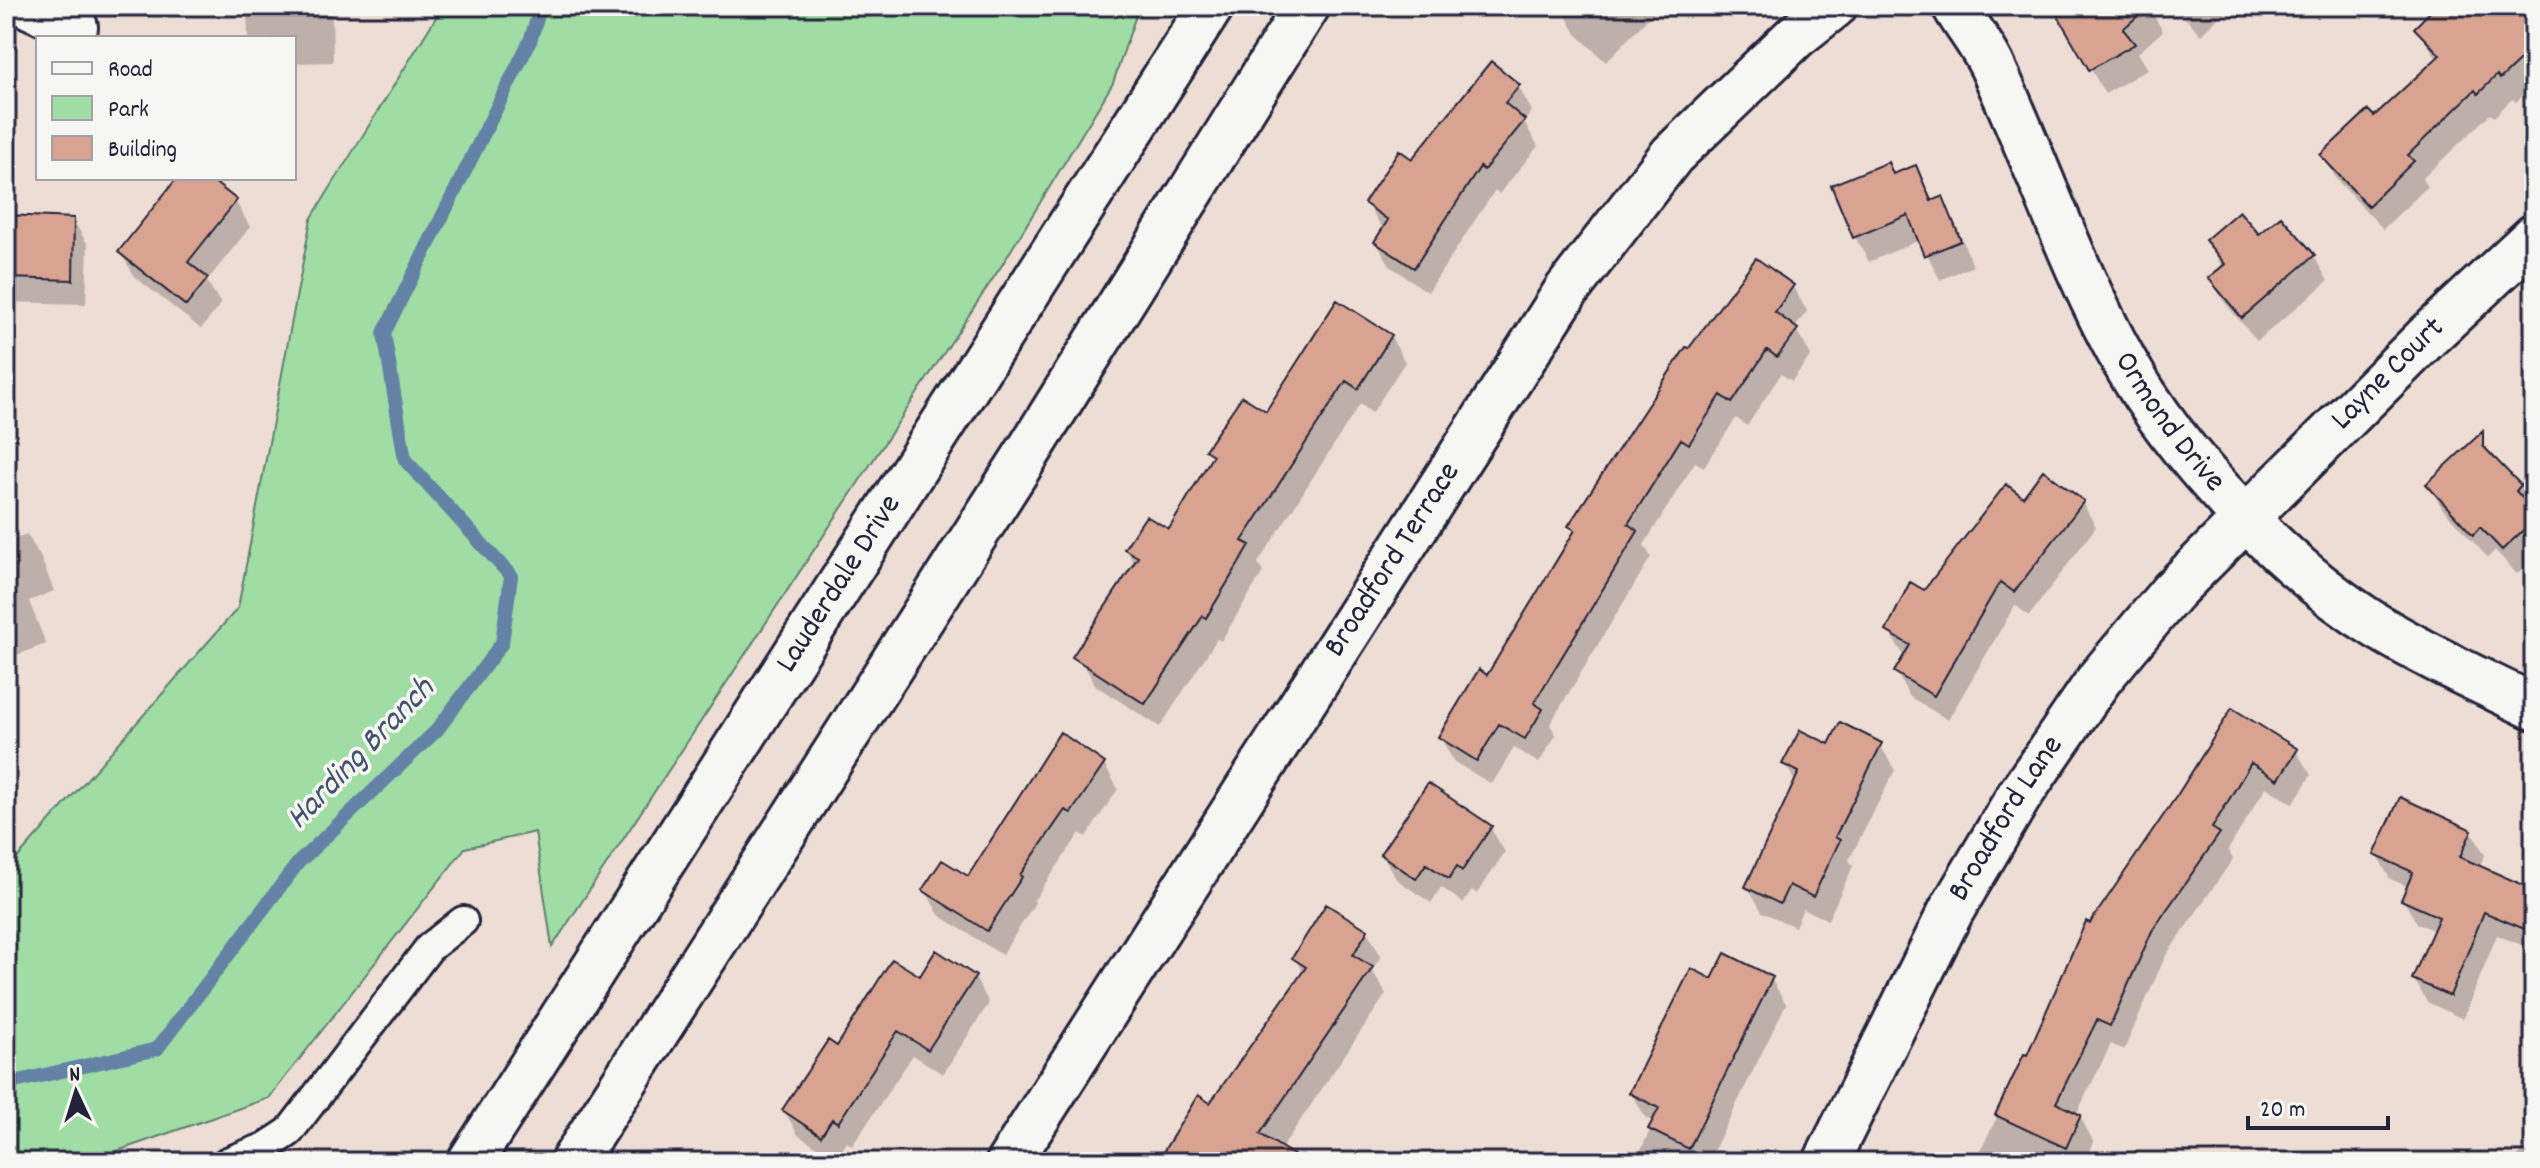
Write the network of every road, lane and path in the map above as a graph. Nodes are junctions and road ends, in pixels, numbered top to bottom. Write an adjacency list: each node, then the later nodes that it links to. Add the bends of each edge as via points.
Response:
1 (30, 6): 6 (street)
2 (1211, 6): 12 (street, Lauderdale Drive)
3 (1307, 6): 13 (street)
4 (1834, 6): 14 (street, Broadford Terrace, via 1672,155 1567,290)
5 (1955, 6): 8 (street, Ormond Drive, via 1992,64 2089,292 2125,363 2170,433)
6 (75, 27)
7 (2534, 237): 8 (street, Layne Court)
8 (2246, 518): 9 (street, Ormond Drive, via 2296,567 2374,625); 15 (street, Broadford Lane, via 2173,591 2100,678 2019,796 1951,911)
9 (2534, 707)
10 (463, 921): 11 (lane, via 429,948 289,1132)
11 (227, 1162)
12 (470, 1162)
13 (573, 1162)
14 (1009, 1162)
15 (1826, 1162)

